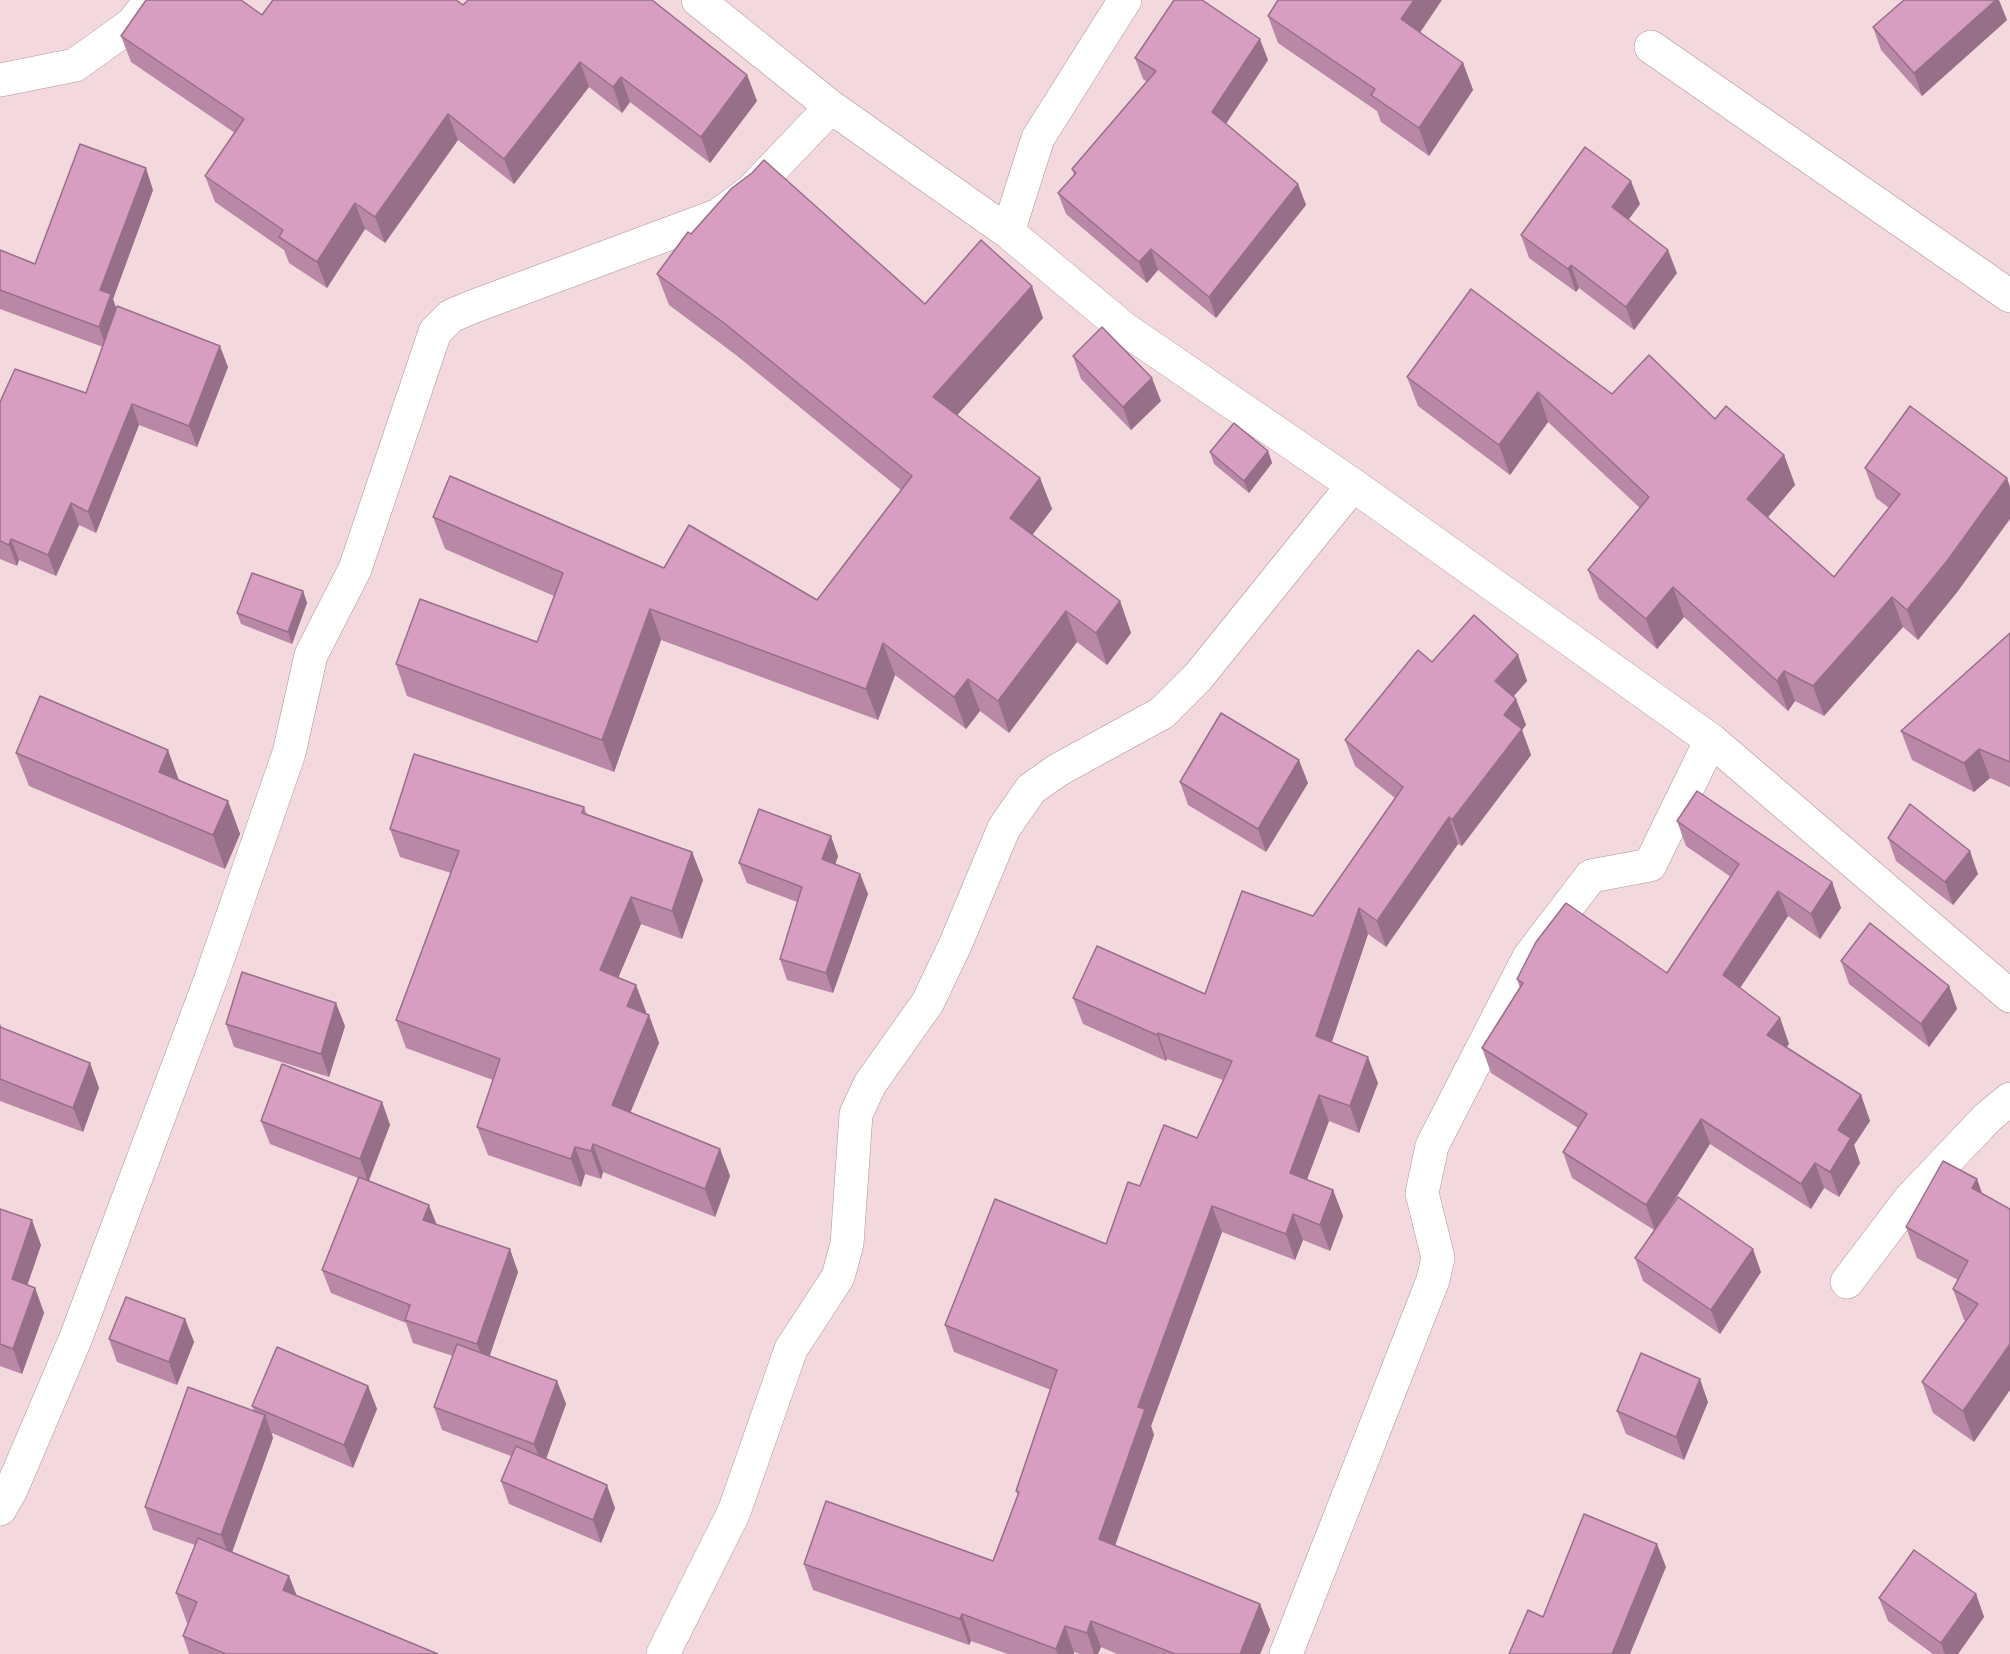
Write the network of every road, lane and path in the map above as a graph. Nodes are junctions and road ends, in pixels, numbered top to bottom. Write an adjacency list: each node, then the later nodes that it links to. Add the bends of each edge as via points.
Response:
1 (151, 0): 5 (street, via 132,24 75,65)
2 (698, 0): 6 (street)
3 (1125, 0): 7 (street, via 1038,138)
4 (1651, 47): 8 (street)
5 (0, 80)
6 (831, 107): 7 (street); 14 (street, via 752,190 719,215 472,307 451,316 435,332 355,569 311,655 289,753 210,981 75,1340)
7 (1008, 232): 9 (street, via 1126,330)
8 (2010, 297)
9 (1353, 485): 10 (street); 15 (street, via 1198,677 1162,713 1031,789 1004,828 928,1002 870,1084 856,1114 847,1244 838,1277 791,1349 734,1512)
10 (1711, 740): 11 (street); 16 (street, via 1650,865 1591,876 1529,957 1432,1146 1422,1193 1438,1258 1433,1280)
11 (2010, 996)
12 (2010, 1099): 13 (street, via 1909,1200)
13 (1847, 1282)
14 (0, 1509)
15 (663, 1654)
16 (1286, 1654)

